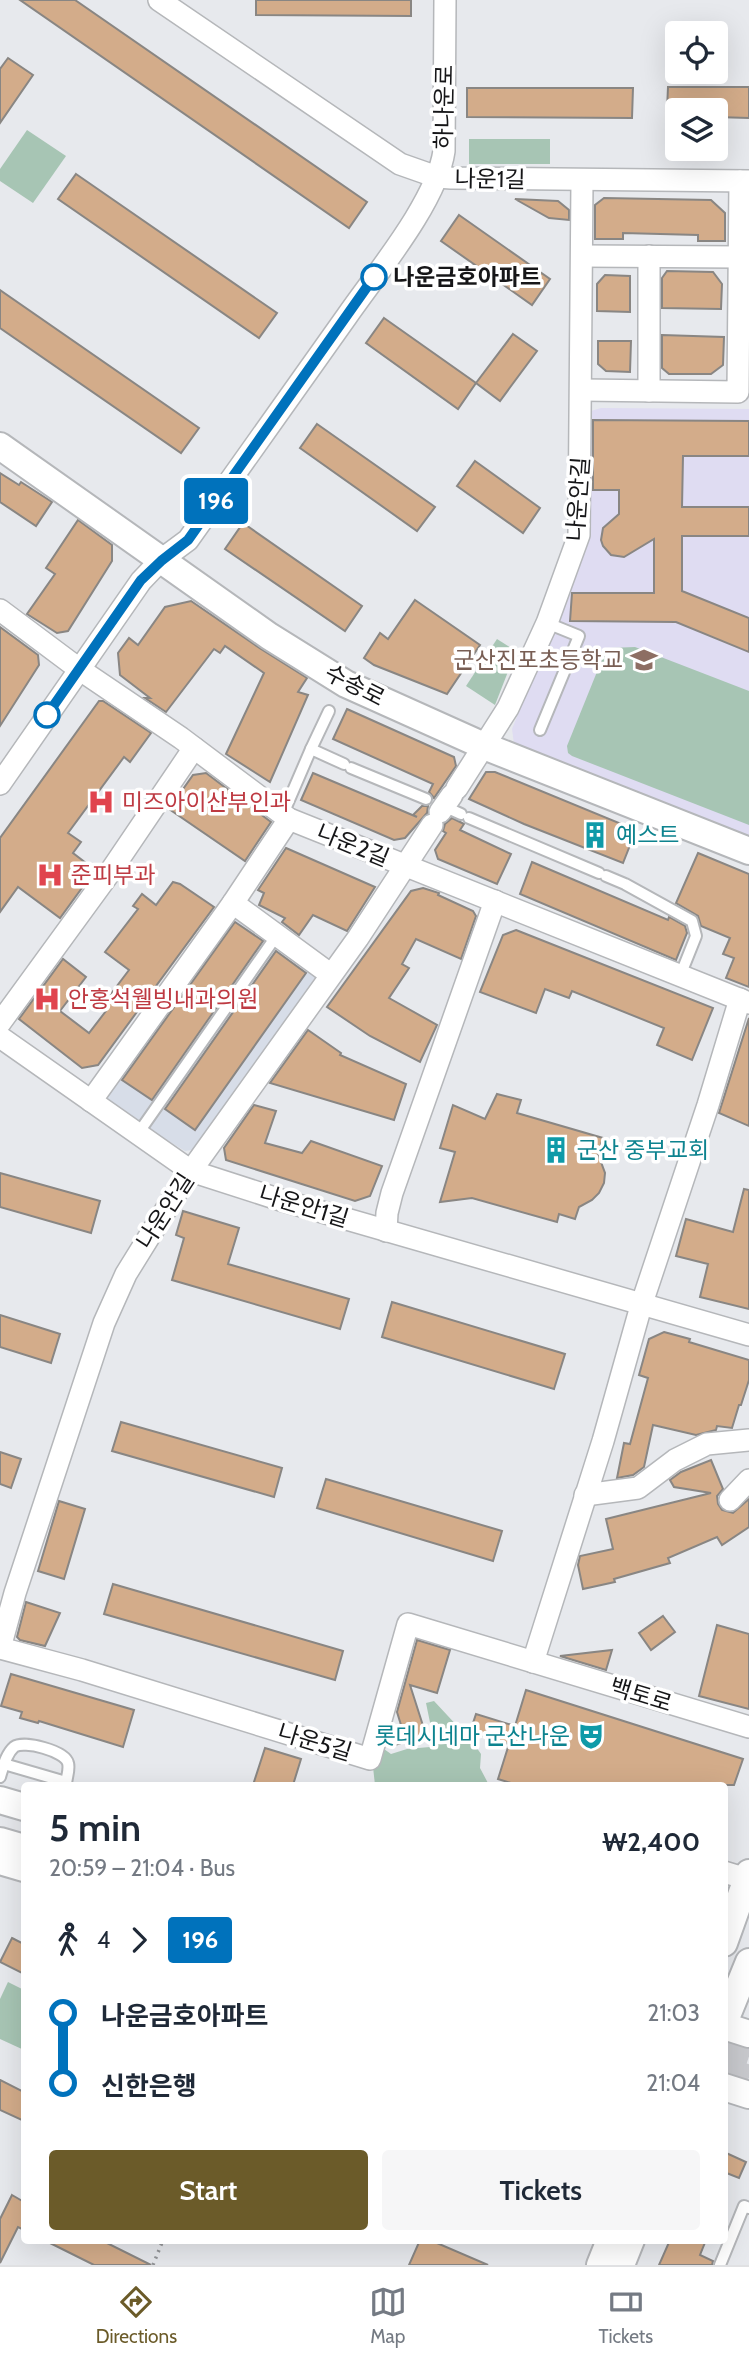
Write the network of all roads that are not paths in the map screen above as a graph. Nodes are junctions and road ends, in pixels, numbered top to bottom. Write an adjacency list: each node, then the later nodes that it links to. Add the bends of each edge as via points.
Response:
1 (159, 0): 3 (street, 나운1길, via 400,164)
2 (445, 0): 3 (street, 하나운로, via 444,152)
3 (437, 177): 4 (street, 나운1길); 12 (street, 하나운로, via 383,265 188,540)
4 (582, 181): 5 (street, 나운1길); 6 (street, 나운안길)
5 (745, 181): 8 (street)
6 (582, 256): 7 (street); 9 (street, 나운안길)
7 (649, 256): 8 (street); 10 (street)
8 (739, 257): 10 (street, via 738,392)
9 (582, 390): 10 (street); 14 (street, 나운안길, via 579,535)
10 (649, 391)
11 (0, 446): 12 (street, 수송로)
12 (161, 561): 15 (street, 하나운로, via 141,580); 18 (street, 수송로, via 346,684)
13 (0, 610): 15 (street, 나운2길)
14 (547, 623): 17 (lane, via 579,636); 18 (street, 나운안길, via 508,708)
15 (79, 669): 19 (street, 나운2길); 21 (street, 하나운로)
16 (329, 711): 20 (lane)
17 (540, 730)
18 (484, 746): 22 (street, 나운안길); 24 (street, 수송로)
19 (194, 748): 23 (street, 나운2길); 32 (street)
20 (311, 750): 22 (lane); 23 (lane)
21 (0, 784)
22 (446, 807): 25 (street, 나운안길); 30 (lane, via 625,884 692,921 696,936)
23 (286, 816): 25 (street, 나운2길); 27 (street)
24 (749, 851)
25 (405, 866): 26 (street, 나운2길); 29 (street, 나운안길)
26 (495, 901): 30 (street, 나운2길); 37 (street, via 392,1194)
27 (233, 902): 28 (street); 34 (street)
28 (276, 935): 29 (street); 35 (lane)
29 (330, 974): 36 (street, 나운안길)
30 (680, 976): 31 (street, 나운2길)
31 (745, 1001): 38 (street)
32 (0, 1023)
33 (0, 1037): 34 (street, 나운안1길)
34 (91, 1101): 35 (street, 나운안1길)
35 (137, 1135): 36 (street, 나운안1길)
36 (191, 1171): 37 (street, 나운안1길); 44 (street, 나운안길, via 132,1263 104,1323)
37 (386, 1231): 38 (street, 나운안1길)
38 (641, 1306): 39 (street, 나운안1길); 42 (street)
39 (749, 1335)
40 (749, 1440): 42 (street, via 707,1444 656,1472 638,1488)
41 (749, 1480): 43 (street)
42 (585, 1495): 45 (street)
43 (730, 1500)
44 (0, 1648): 45 (street, 나운5길, via 370,1759 408,1624)
45 (533, 1662): 46 (street, 백토로)
46 (749, 1727)
47 (4, 1764): 48 (lane); 49 (lane); 50 (lane, via 18,1745 61,1754 69,1770)
48 (0, 1777)
49 (60, 1782)
50 (66, 1782)
51 (0, 1800): 52 (street)
52 (21, 1806)
53 (0, 1817): 54 (street)
54 (21, 1823)
55 (0, 1841): 56 (street)
56 (21, 1847)
57 (0, 1861): 58 (street)
58 (21, 1867)
59 (740, 1879): 60 (street); 61 (street)
60 (728, 1914)
61 (728, 1927)
62 (749, 1962): 63 (street)
63 (728, 2014)
64 (728, 2026): 65 (street)
65 (749, 2034)
66 (728, 2088): 67 (street)
67 (749, 2095)
68 (749, 2208): 73 (lane, via 744,2206)
69 (608, 2244): 71 (street)
70 (629, 2244): 72 (street)
71 (600, 2265)
72 (621, 2265)
73 (720, 2265)

